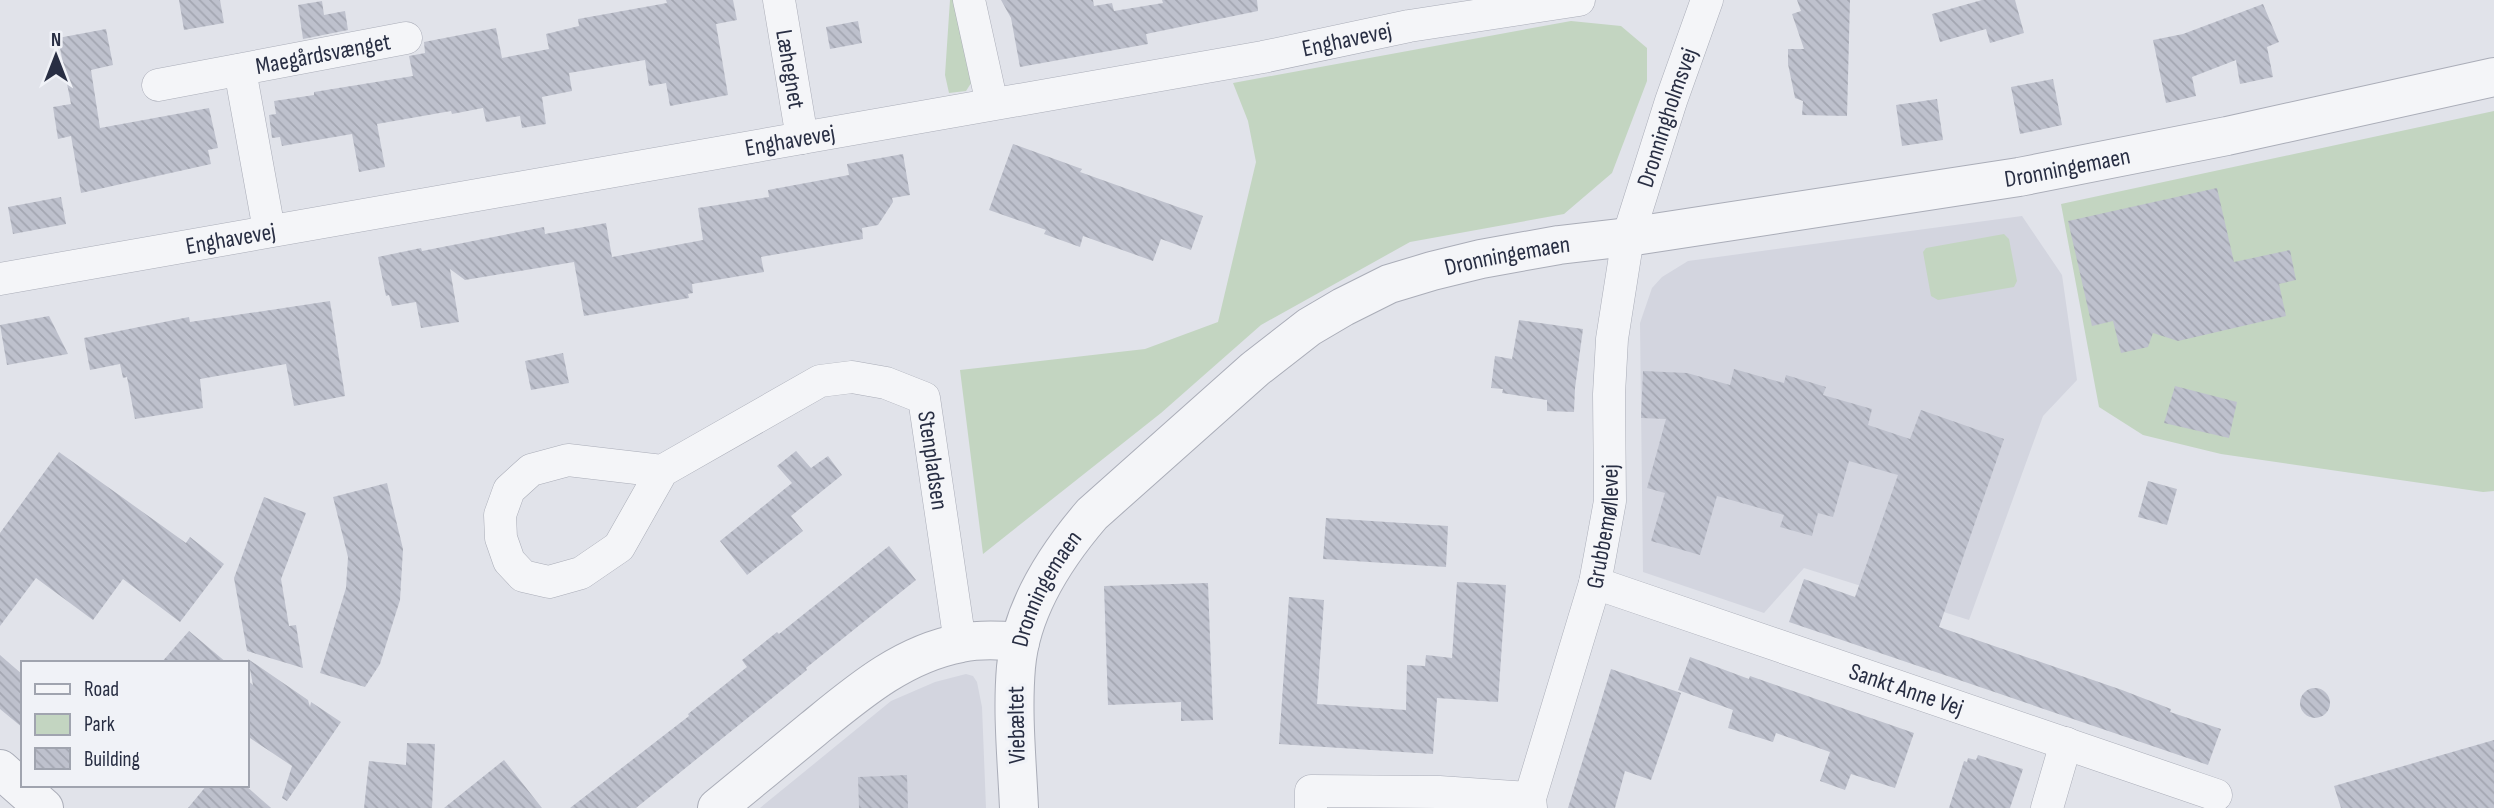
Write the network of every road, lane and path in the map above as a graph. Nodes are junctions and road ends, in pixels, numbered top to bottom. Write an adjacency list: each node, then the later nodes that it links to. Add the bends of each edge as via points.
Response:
1 (779, 0): 10 (street, Læhegnet)
2 (969, 0): 9 (street)
3 (1580, 0): 9 (street, Enghavevej, via 1409,26 1263,57)
4 (1707, 0): 12 (street, Dronningholmsvej)
5 (406, 38): 6 (street, Maegårdsvænget)
6 (240, 70): 8 (street, Maegårdsvænget); 11 (street, Maegårdsvænget)
7 (2494, 77): 12 (street, Dronningemaen, via 2033,175)
8 (158, 85)
9 (992, 104): 10 (street, Enghavevej)
10 (802, 138): 11 (street, Enghavevej)
11 (269, 230): 13 (street, Enghavevej)
12 (1628, 237): 15 (street, Grubbemøllevej, via 1612,339 1610,500); 16 (street, Dronningemaen, via 1432,271 1389,285 1309,327 1092,514 1048,572)
13 (0, 279)
14 (662, 471): 14 (street, via 568,460 531,470 509,489 500,514 501,538 509,561 523,576 548,582 581,573 619,547); 17 (street, Stenpladsen, via 820,382 852,377 924,397)
15 (1595, 583): 18 (street, Sankt Anne Vej); 21 (street, Grubbemøllevej)
16 (1020, 642): 17 (street, Dronningemaen); 24 (street, Viebæltet, via 1014,693)
17 (960, 643): 23 (street, Dronningemaen, via 919,656 876,680)
18 (2066, 743): 20 (street, Sankt Anne Vej); 26 (street)
19 (0, 769): 22 (street)
20 (2216, 795)
21 (1530, 803): 25 (street, via 1439,792 1311,791)
22 (44, 808)
23 (717, 808)
24 (1019, 808)
25 (1311, 808)
26 (2046, 808)

